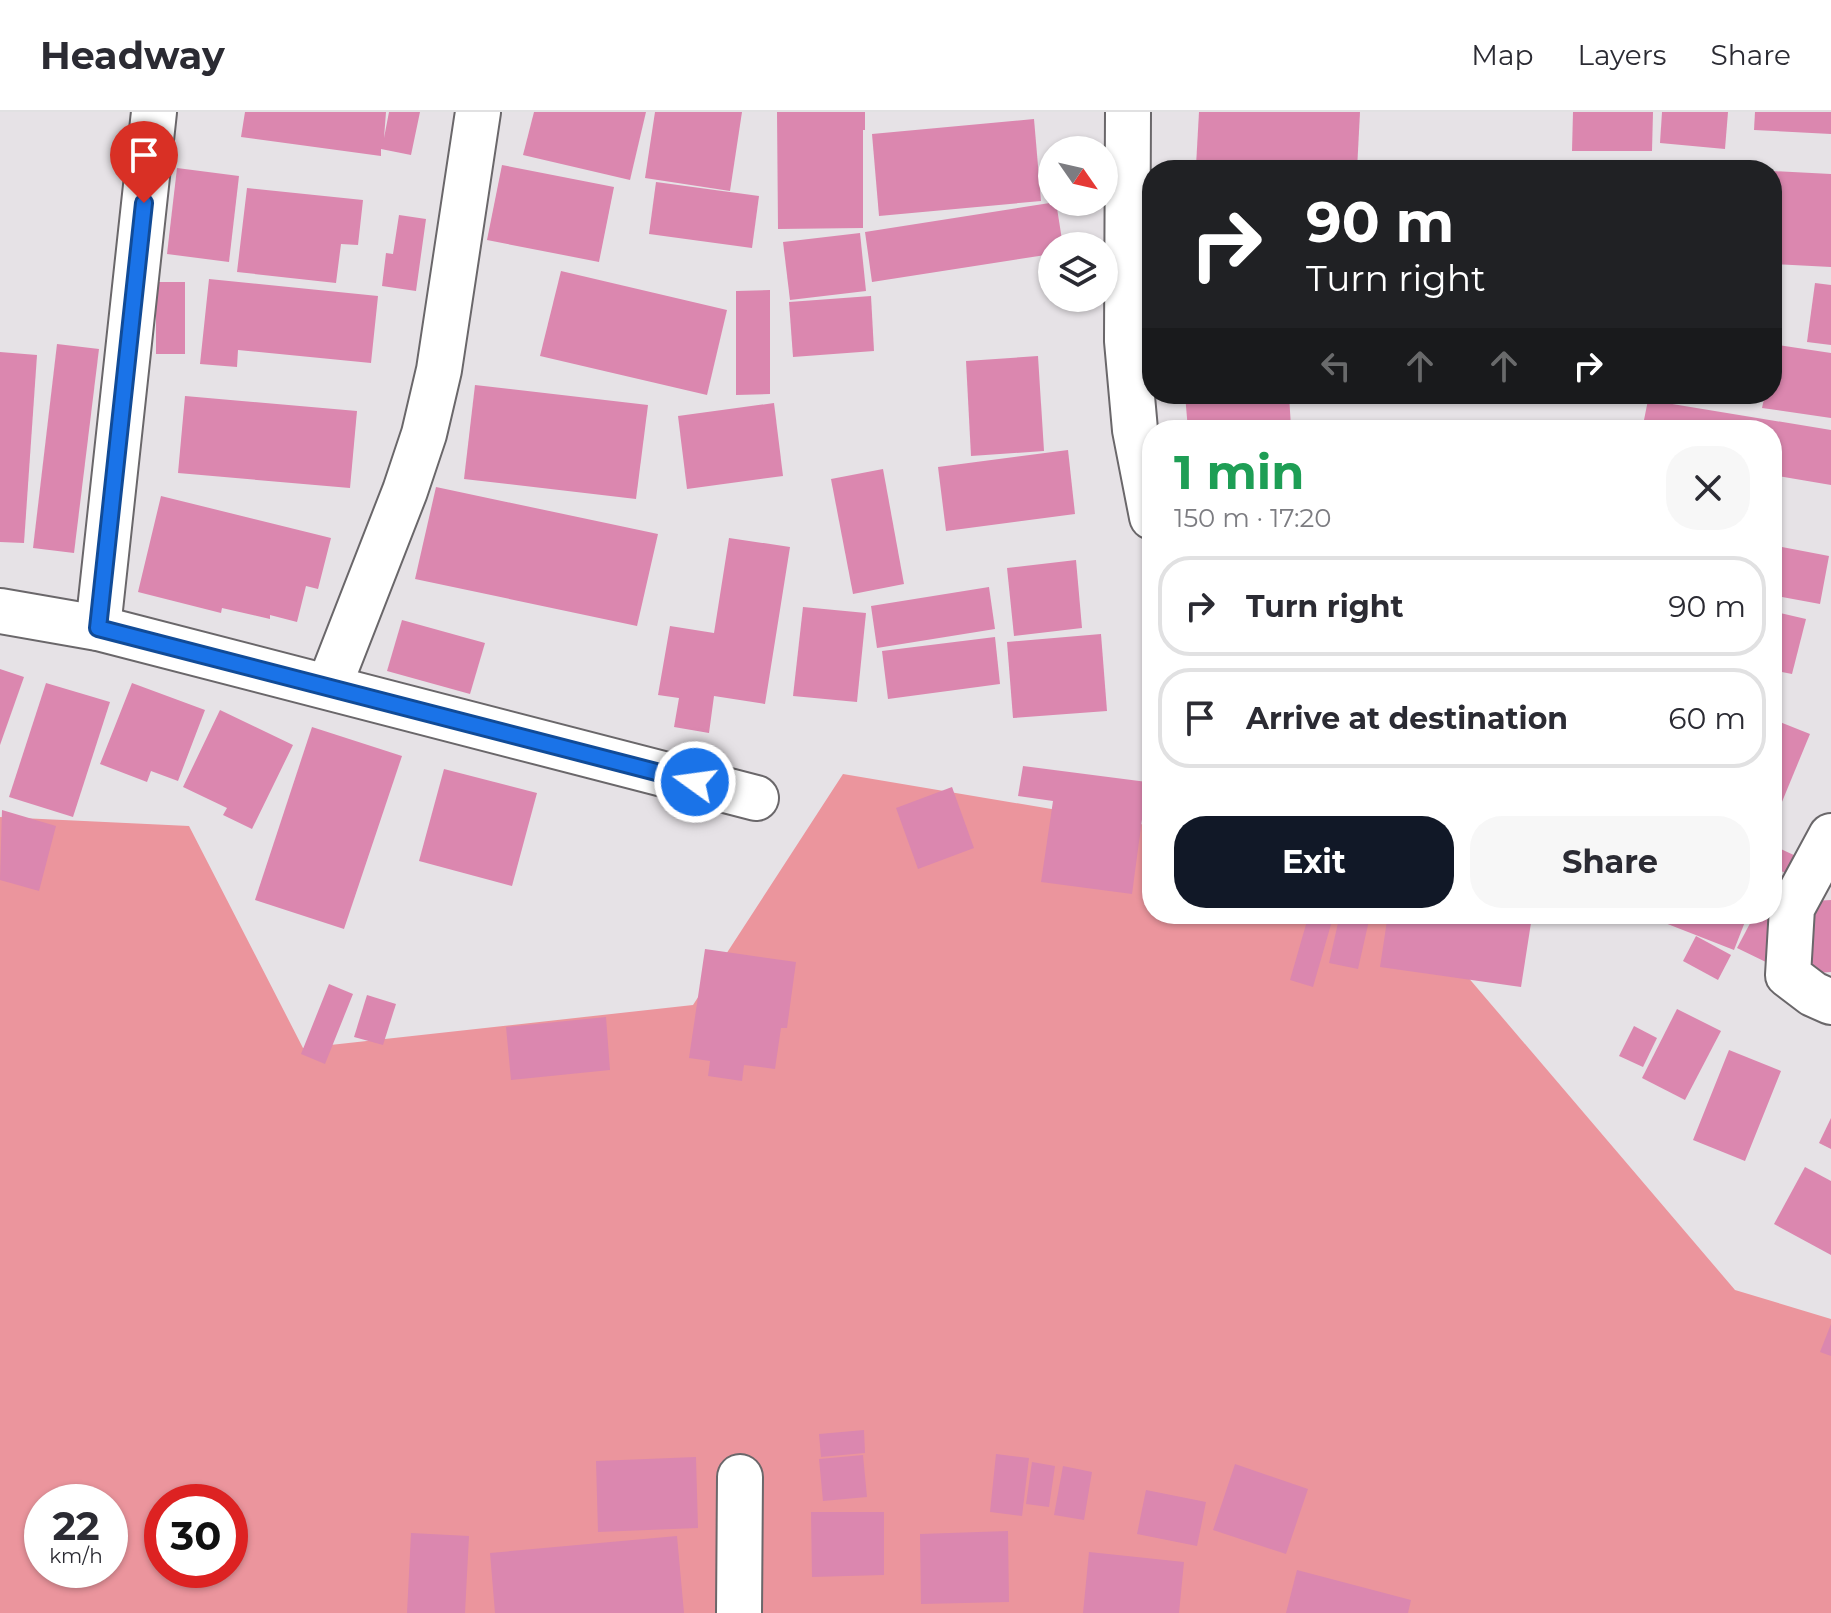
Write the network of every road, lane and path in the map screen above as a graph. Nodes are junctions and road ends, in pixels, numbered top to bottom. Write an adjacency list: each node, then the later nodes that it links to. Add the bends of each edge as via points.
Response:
1 (154, 112): 6 (street)
2 (478, 112): 7 (street, via 439,370 424,434)
3 (1128, 112): 4 (street, via 1127,341)
4 (1142, 466)
5 (0, 611): 6 (street)
6 (98, 628): 7 (street)
7 (329, 686): 8 (street)
8 (756, 798)
9 (1831, 836): 10 (street, via 1792,908 1788,948 1788,975)
10 (1831, 1002)
11 (740, 1477): 12 (street)
12 (739, 1613)

